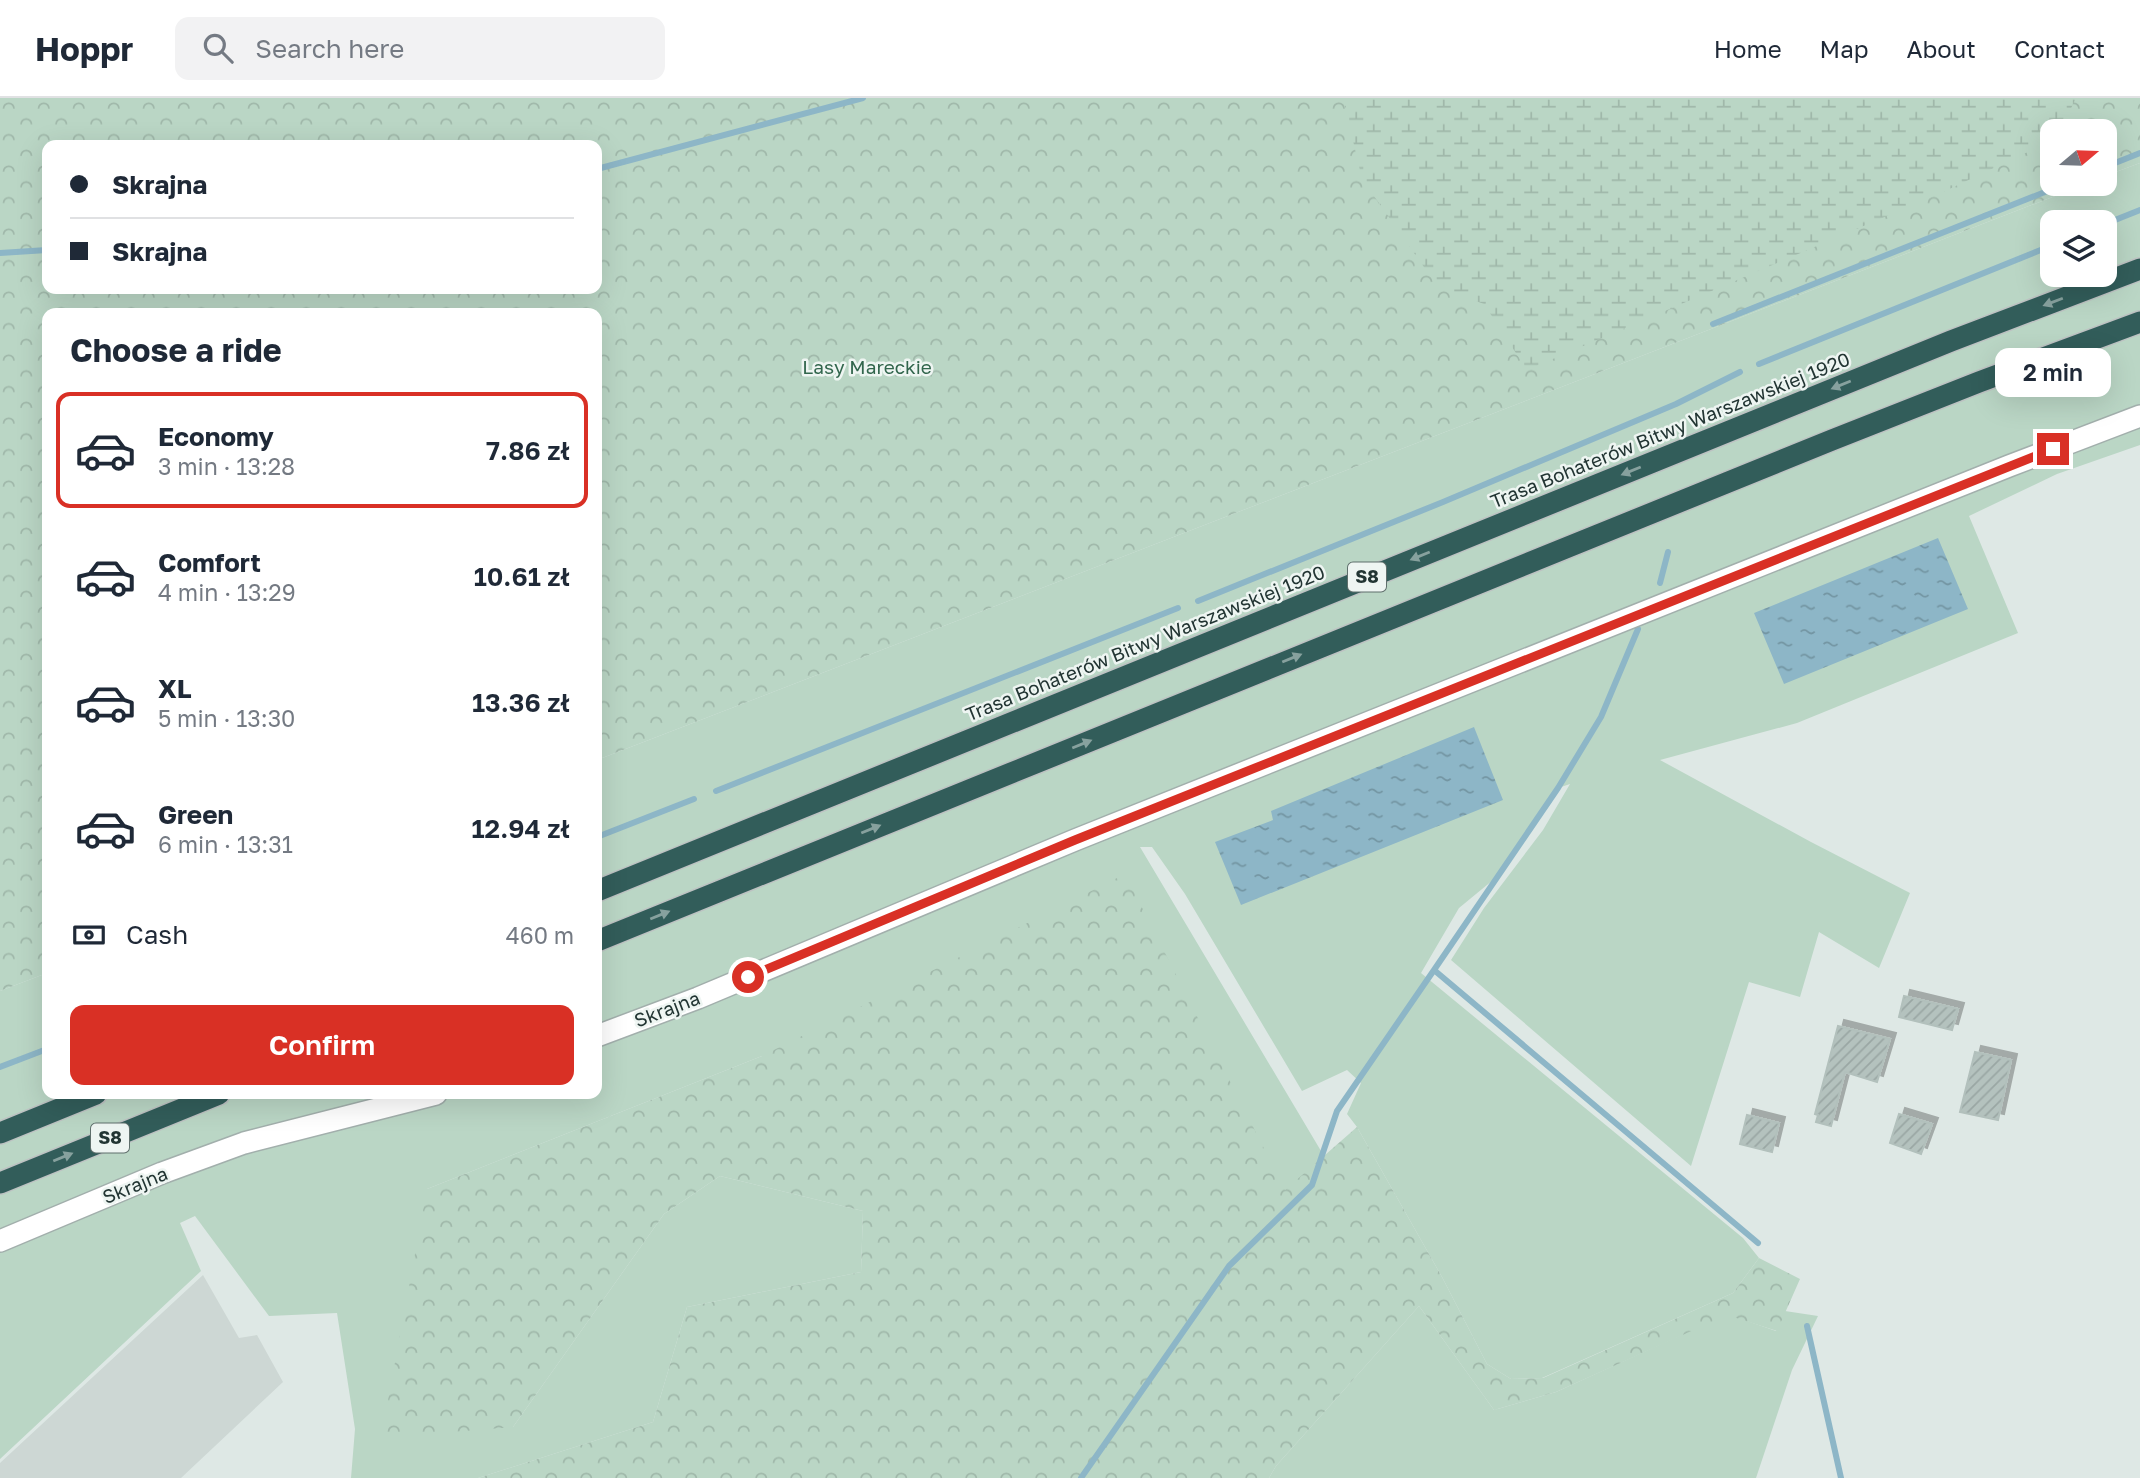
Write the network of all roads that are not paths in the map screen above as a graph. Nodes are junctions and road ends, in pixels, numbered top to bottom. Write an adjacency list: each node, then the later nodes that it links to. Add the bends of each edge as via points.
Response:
1 (2140, 270): 4 (highway, Trasa Bohaterów Bitwy Warszawskiej 1920 / S8, one-way to 4, via 1951,341)
2 (2140, 322): 5 (highway, S8, one-way to 2, via 1819,445)
3 (2140, 416): 6 (street, Skrajna, via 1488,674)
4 (602, 889)
5 (602, 939)
6 (602, 1034)
7 (84, 1099): 10 (highway, S8)
8 (207, 1099): 11 (highway, S8, one-way to 8)
9 (416, 1099): 12 (street, Skrajna, via 244,1143)
10 (0, 1133)
11 (0, 1183)
12 (0, 1241)

